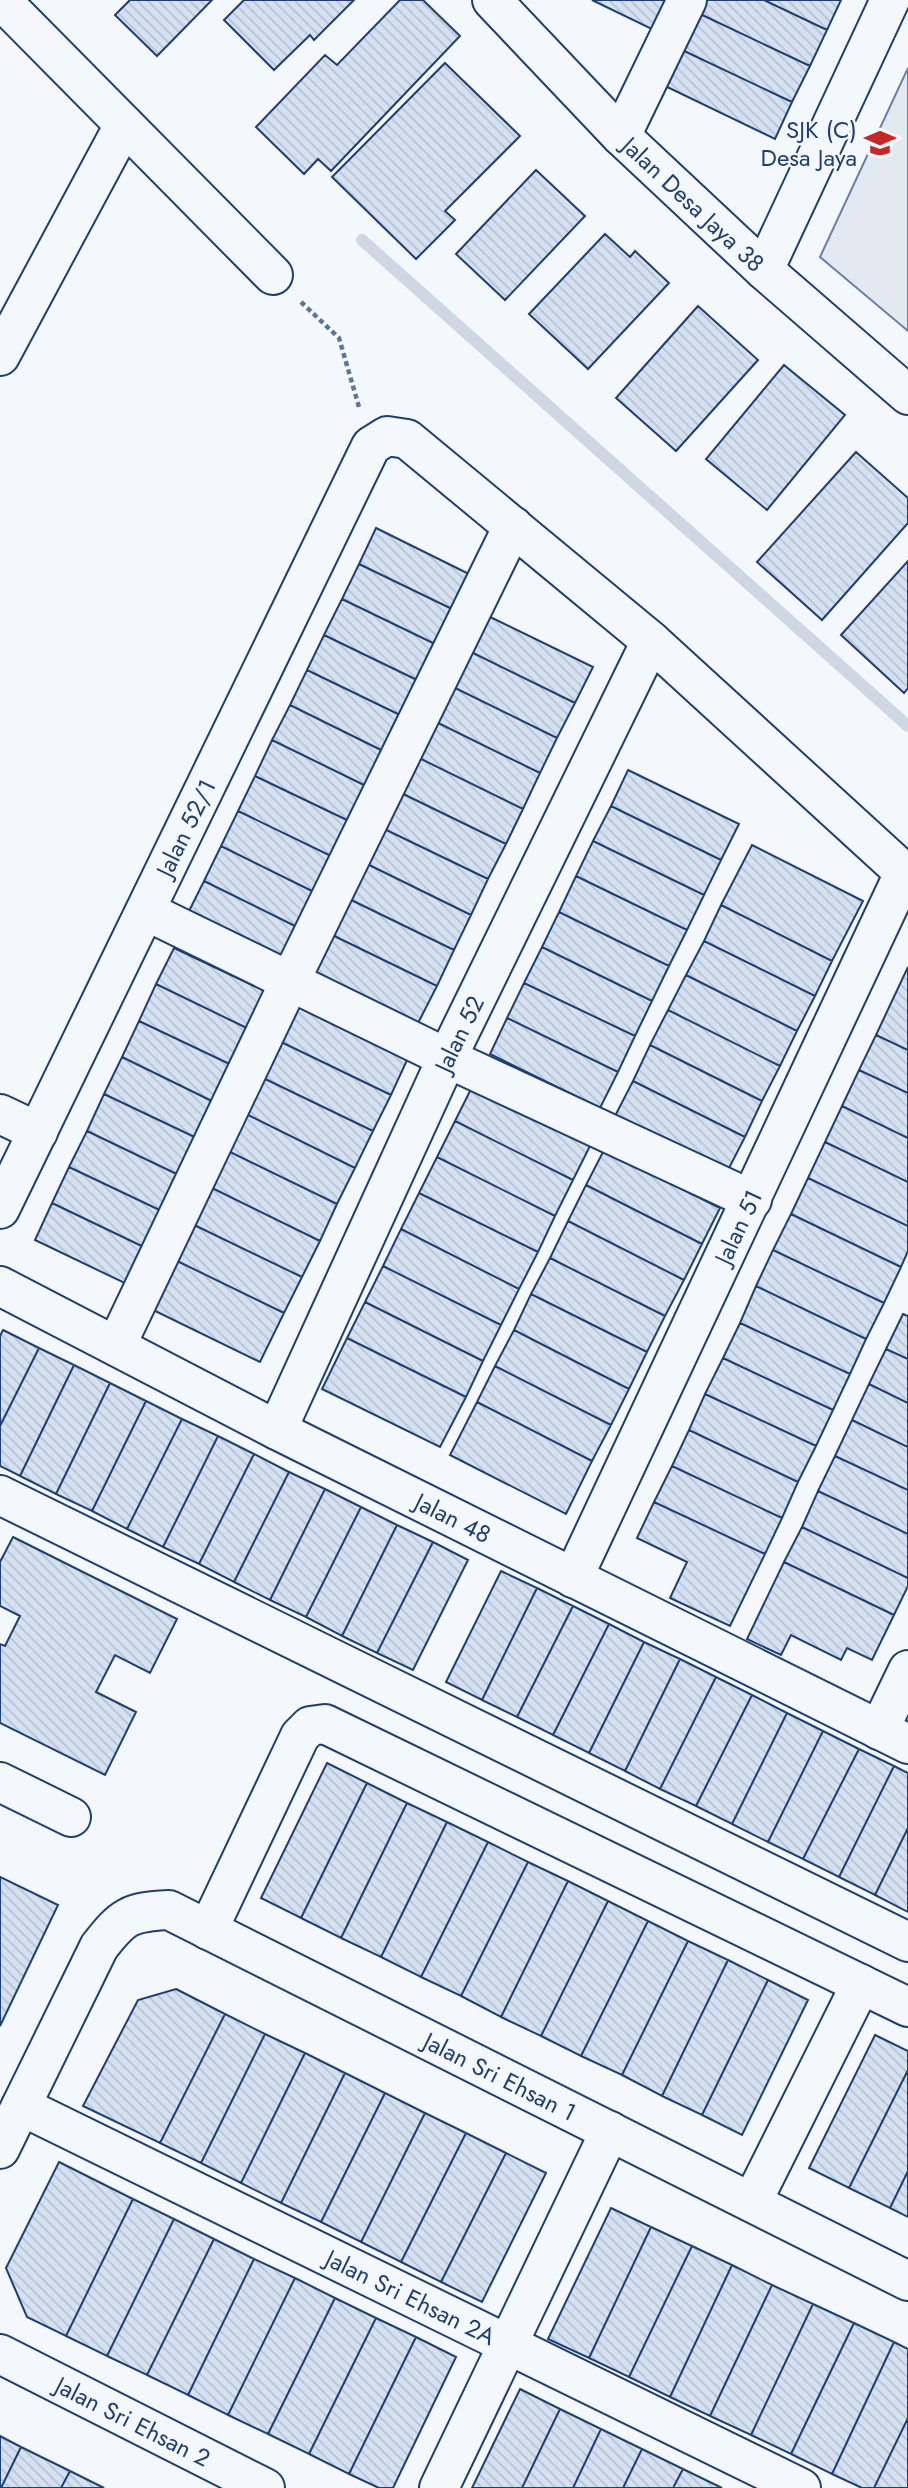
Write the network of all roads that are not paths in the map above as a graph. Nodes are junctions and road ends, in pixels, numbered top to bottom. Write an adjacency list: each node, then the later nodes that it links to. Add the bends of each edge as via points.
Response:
1 (1, 0): 5 (street)
2 (687, 0): 6 (street)
3 (890, 0): 7 (street)
4 (496, 2): 6 (street, Jalan Desa Jaya 38)
5 (124, 125): 8 (street); 9 (street)
6 (621, 136): 7 (street, Jalan Desa Jaya 38)
7 (764, 270): 10 (street, Jalan Desa Jaya 38)
8 (273, 275)
9 (0, 356)
10 (908, 395)
11 (513, 526): 12 (street); 14 (street, Jalan 52/1, via 407,439 387,436 371,446); 15 (street)
12 (651, 641): 13 (street); 16 (street, Jalan 52)
13 (906, 875): 19 (street, Jalan 51)
14 (146, 911): 15 (street); 18 (street, Jalan 52/1)
15 (290, 981): 16 (street); 22 (street)
16 (447, 1058): 19 (street); 23 (street, Jalan 52)
17 (0, 1114): 18 (street)
18 (37, 1132): 20 (street, Jalan 52/1)
19 (752, 1200): 25 (street, Jalan 51)
20 (0, 1209)
21 (0, 1286): 22 (street, Jalan 48)
22 (116, 1346): 23 (street, Jalan 48)
23 (277, 1430): 25 (street, Jalan 48)
24 (0, 1495): 31 (street)
25 (573, 1578): 27 (street, Jalan 48)
26 (908, 1670): 27 (street)
27 (894, 1737)
28 (0, 1782): 29 (street)
29 (71, 1817)
30 (208, 1930): 32 (street, via 300,1736 310,1726 325,1724); 34 (street, Jalan Sri Ehsan 1, via 169,1910 140,1911 117,1924 99,1947); 35 (street, Jalan Sri Ehsan 1)
31 (908, 1942)
32 (861, 1984): 33 (street); 37 (street)
33 (908, 2007)
34 (21, 2106): 36 (street, Jalan Sri Ehsan 1); 39 (street, Jalan Sri Ehsan 2A)
35 (610, 2132): 37 (street, Jalan Sri Ehsan 1); 39 (street)
36 (0, 2149)
37 (752, 2202): 38 (street, Jalan Sri Ehsan 1)
38 (908, 2281)
39 (506, 2344): 42 (street); 43 (street, Jalan Sri Ehsan 2A)
40 (0, 2354): 41 (street, Jalan Sri Ehsan 2)
41 (265, 2488)
42 (439, 2488)
43 (801, 2488)

